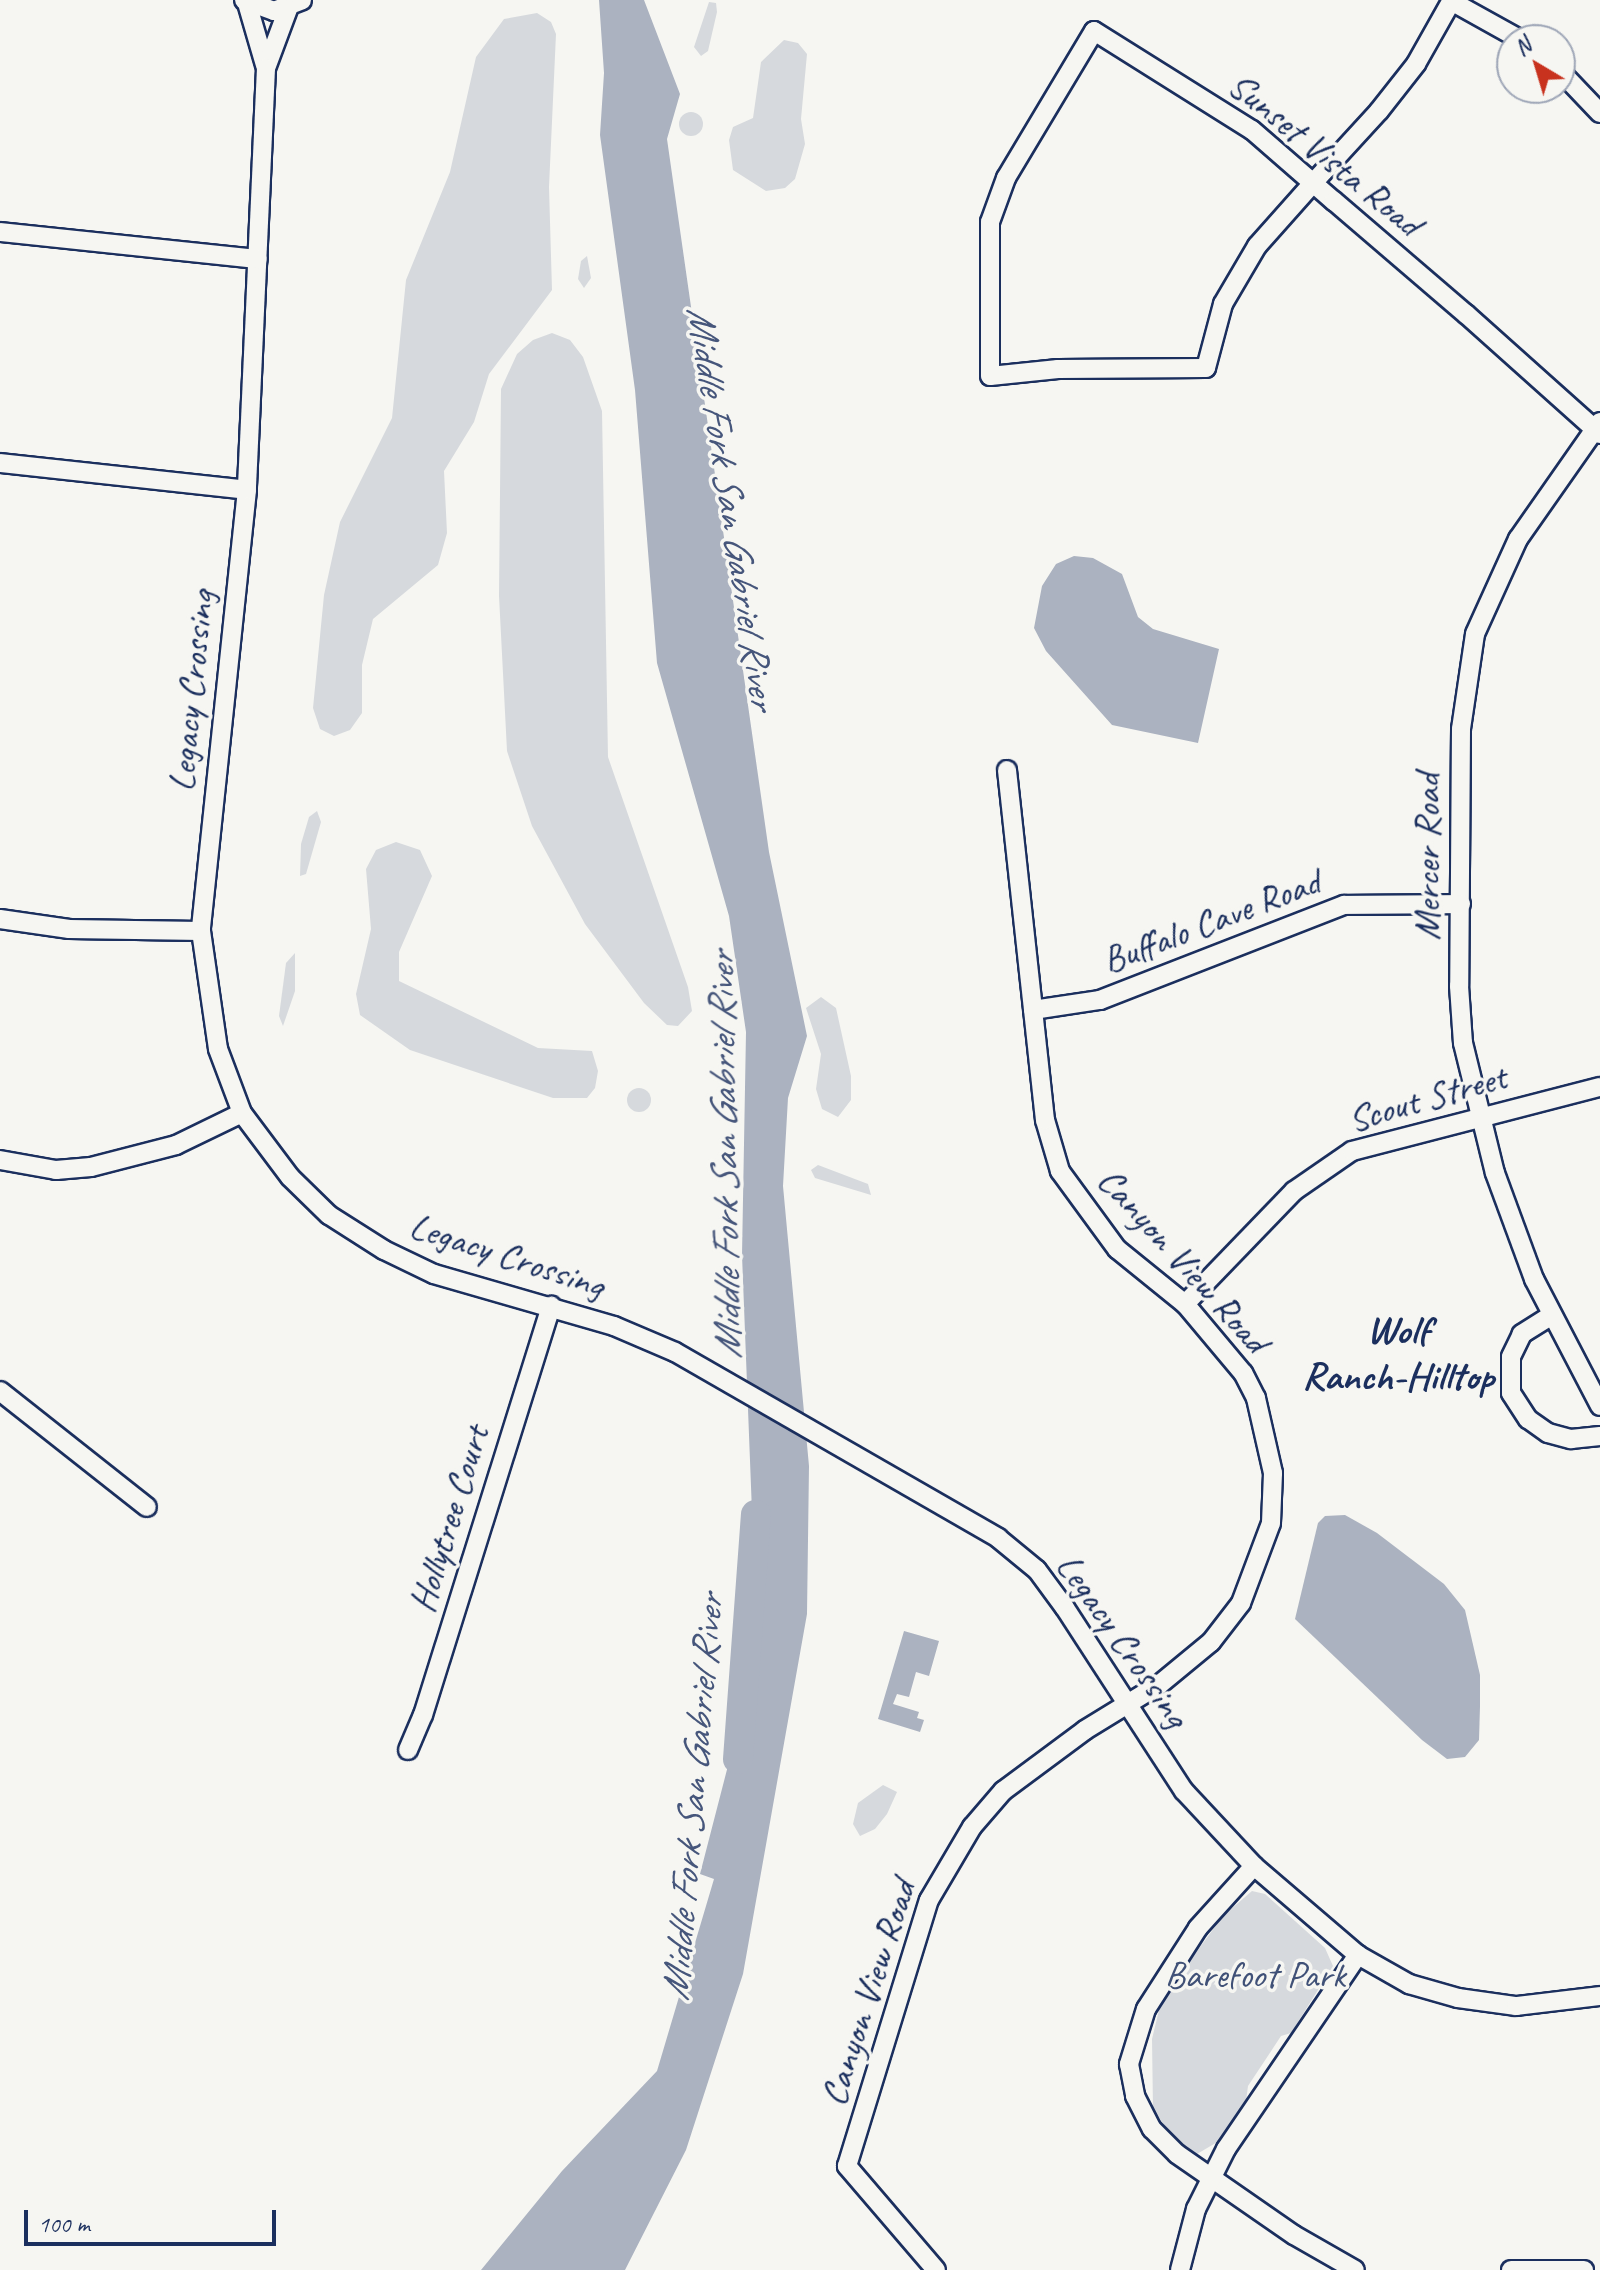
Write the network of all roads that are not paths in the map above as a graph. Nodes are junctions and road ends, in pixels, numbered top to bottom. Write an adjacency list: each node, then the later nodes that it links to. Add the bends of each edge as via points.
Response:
1 (1451, 1): 4 (street); 8 (street, via 1407,76)
2 (246, 2): 3 (street, Legacy Crossing, via 274,11); 5 (street, Legacy Crossing)
3 (295, 4): 5 (street, Legacy Crossing)
4 (1496, 26)
5 (266, 68): 10 (street, Legacy Crossing)
6 (1576, 88): 7 (street)
7 (1600, 113)
8 (1313, 183): 8 (street, Sunset Vista Road, via 1257,246 1223,304 1206,368 1058,369 990,376 990,222 1006,178 1094,31 1252,130); 11 (street, Sunset Vista Road)
9 (0, 232): 10 (street)
10 (258, 259): 13 (street, Legacy Crossing)
11 (1598, 429): 15 (street, Mercer Road, via 1518,539 1475,634 1461,729)
12 (0, 463): 13 (street)
13 (247, 490): 17 (street, Legacy Crossing)
14 (1007, 770): 18 (street, Canyon View Road)
15 (1461, 904): 18 (street, Buffalo Cave Road, via 1344,905 1100,1000); 21 (street, Mercer Road, via 1463,1043)
16 (0, 919): 17 (street, via 69,929)
17 (201, 931): 20 (street, Legacy Crossing, via 218,1049)
18 (1033, 1010): 23 (street, Canyon View Road, via 1045,1120 1060,1171 1117,1249)
19 (1600, 1087): 21 (street, Scout Street)
20 (242, 1113): 22 (street, via 176,1145 91,1167 56,1170); 24 (street, Legacy Crossing, via 290,1177 329,1215 384,1250 434,1274)
21 (1479, 1116): 23 (street, Scout Street, via 1386,1139 1322,1168); 25 (street, Mercer Road, via 1500,1187)
22 (0, 1160)
23 (1185, 1304): 30 (street, Canyon View Road, via 1229,1351 1256,1398 1273,1473 1271,1523 1234,1613 1188,1664)
24 (551, 1306): 30 (street, Legacy Crossing, via 614,1326 708,1369 998,1538 1037,1570); 31 (street, Hollytree Court)
25 (1552, 1315): 27 (street, Mercer Road); 28 (street, via 1522,1334 1511,1357 1511,1393 1528,1419 1548,1433 1571,1439)
26 (0, 1391): 29 (street)
27 (1600, 1406)
28 (1600, 1436)
29 (147, 1507)
30 (1130, 1703): 32 (street, Legacy Crossing, via 1184,1791); 36 (street, Canyon View Road, via 1038,1762 972,1827 925,1911 847,2166)
31 (408, 1750)
32 (1254, 1866): 33 (street, Legacy Crossing); 35 (street, via 1198,1928 1146,2009 1129,2064 1135,2096 1152,2129)
33 (1358, 1955): 34 (street, Legacy Crossing, via 1409,1984 1458,1998 1516,2006); 35 (street)
34 (1600, 1996)
35 (1210, 2178): 37 (street); 38 (street)
36 (936, 2270)
37 (1180, 2270)
38 (1355, 2270)
39 (1511, 2270): 40 (street)
40 (1584, 2270)

